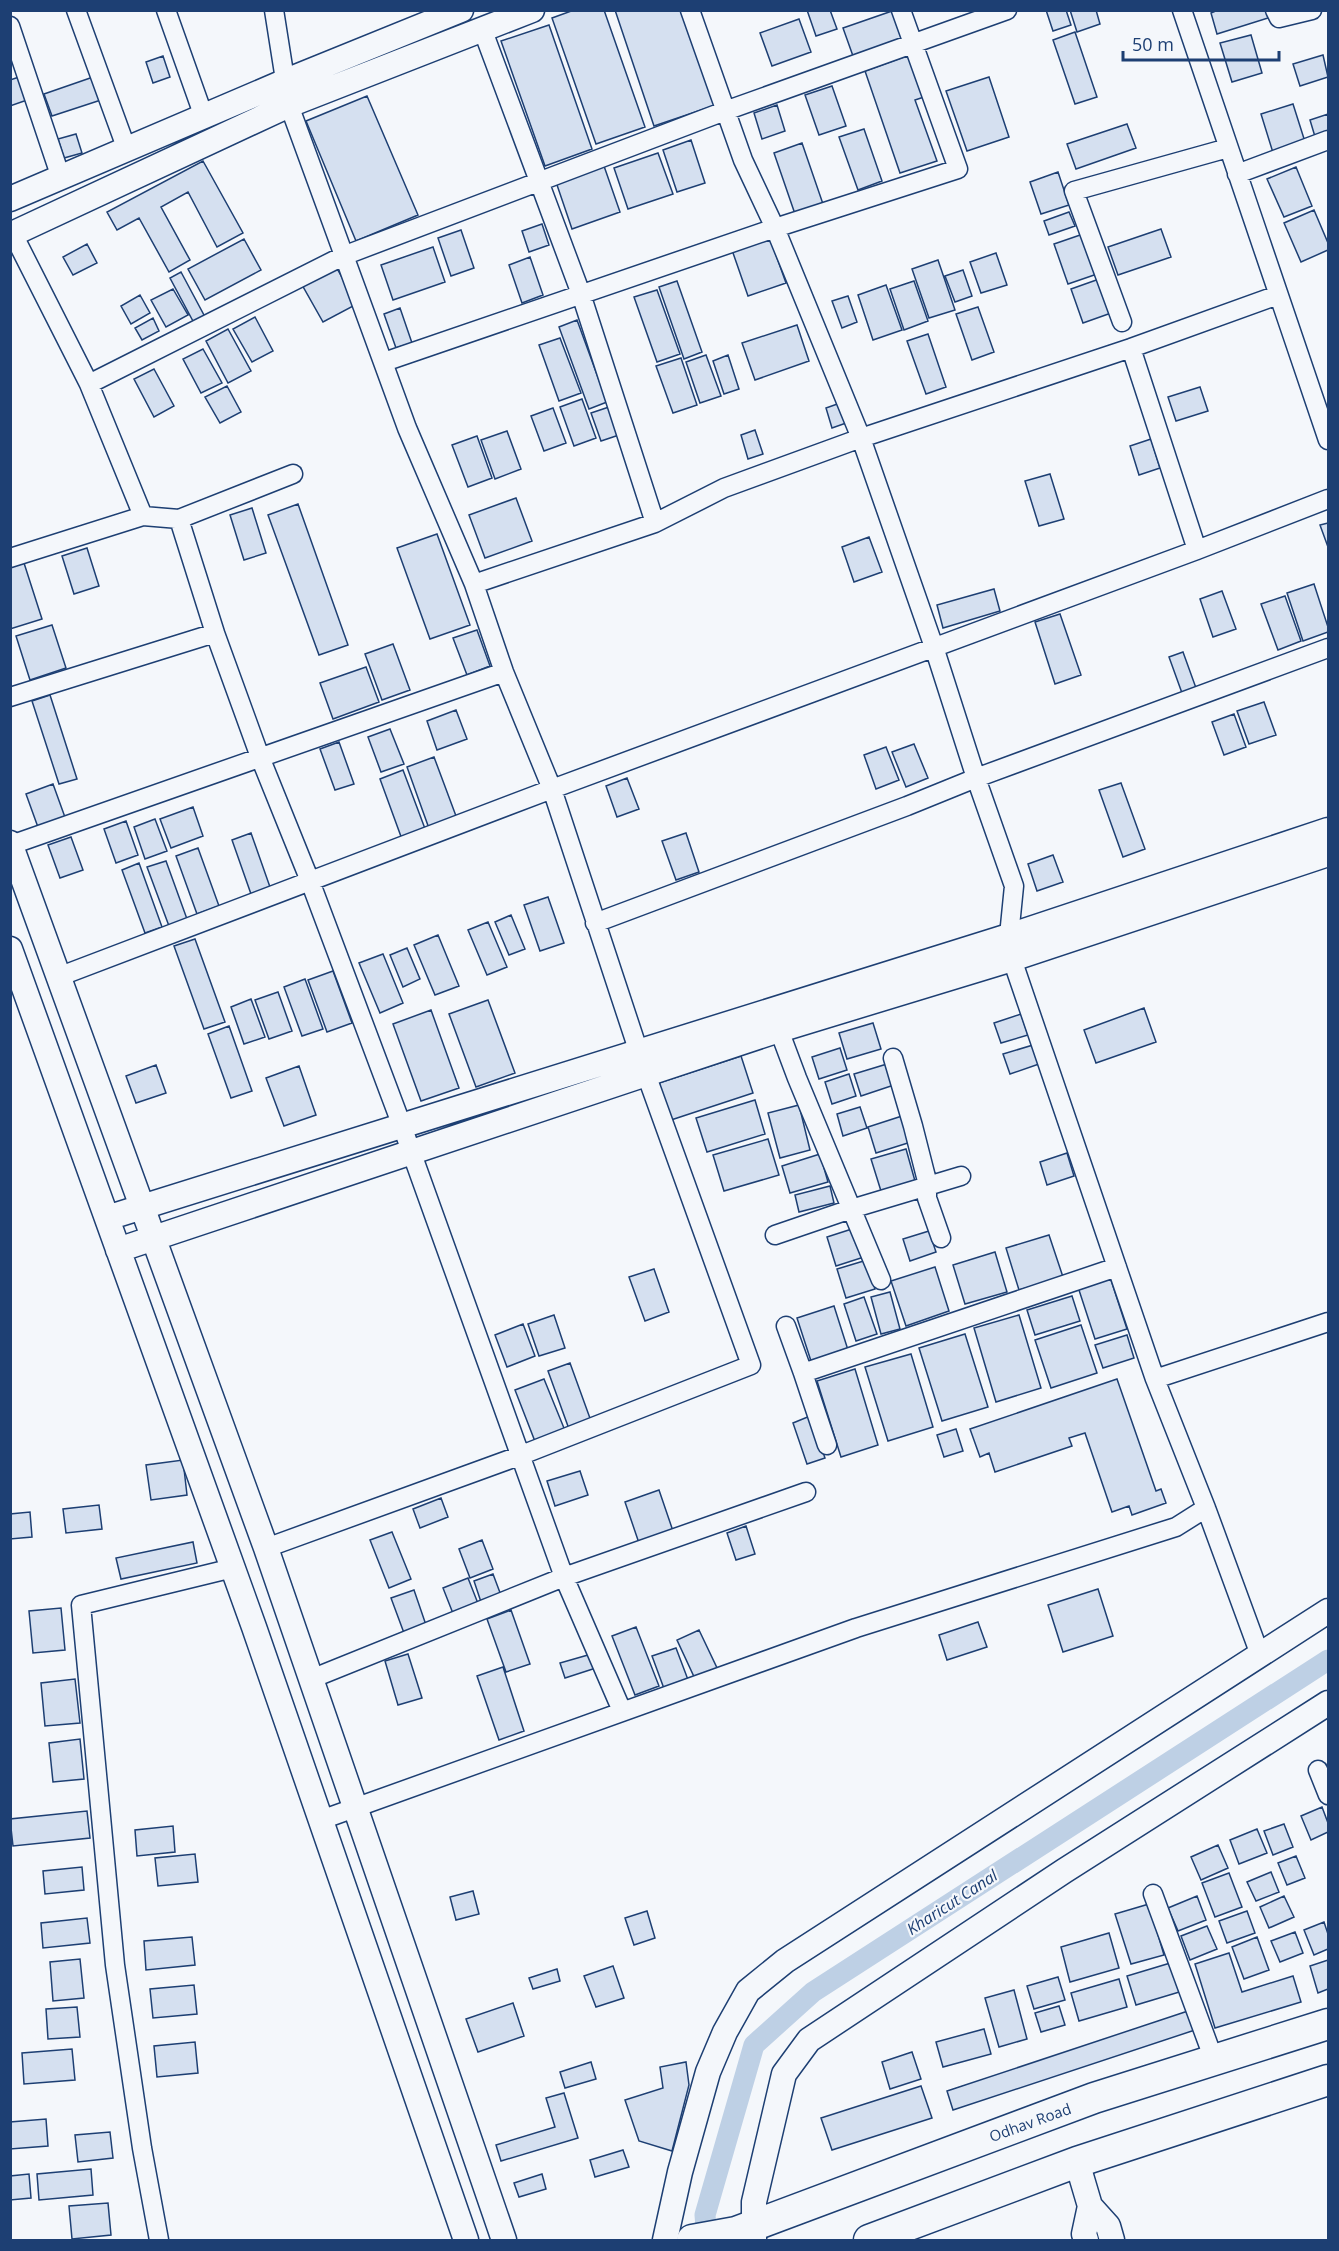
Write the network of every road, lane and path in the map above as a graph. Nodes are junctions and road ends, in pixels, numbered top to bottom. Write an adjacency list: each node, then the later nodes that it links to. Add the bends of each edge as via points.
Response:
1 (76, 10): 21 (street)
2 (166, 10): 18 (street)
3 (274, 10): 15 (street)
4 (461, 10): 15 (street)
5 (532, 10): 13 (street)
6 (690, 10): 17 (street)
7 (901, 10): 14 (street)
8 (1007, 10): 14 (street)
9 (1182, 10): 20 (street)
10 (1275, 10): 11 (street, via 1279,18)
11 (1312, 10)
12 (10, 26): 23 (street)
13 (483, 31): 16 (street); 24 (street)
14 (914, 43): 17 (street); 26 (street, via 958,169)
15 (286, 81): 16 (street); 18 (street)
16 (290, 105): 27 (street); 28 (street)
17 (725, 111): 24 (street); 26 (street)
18 (204, 117): 21 (street)
19 (1329, 140): 22 (street)
20 (1228, 148): 22 (street); 31 (street, via 1074,191)
21 (127, 150): 23 (street)
22 (1237, 174): 30 (street)
23 (61, 178): 25 (street)
24 (537, 181): 28 (street); 29 (street)
25 (10, 199)
26 (775, 228): 29 (street); 35 (street)
27 (12, 235): 34 (street)
28 (343, 256): 33 (street); 34 (street)
29 (581, 294): 33 (street); 41 (street)
30 (1278, 295): 32 (street); 36 (street)
31 (1122, 322)
32 (1131, 348): 35 (street); 42 (street)
33 (384, 362): 44 (street, via 407,428)
34 (89, 384): 39 (street)
35 (861, 438): 41 (street, via 724,488); 46 (street)
36 (1329, 441)
37 (293, 474): 40 (street)
38 (1329, 499): 42 (street)
39 (143, 516): 40 (street); 43 (street)
40 (179, 519): 45 (street)
41 (655, 522): 44 (street)
42 (1197, 550): 46 (street)
43 (10, 558)
44 (474, 584): 48 (street)
45 (215, 633): 49 (street); 50 (street)
46 (934, 646): 51 (street); 52 (street)
47 (1329, 648): 51 (street)
48 (504, 672): 50 (street); 52 (street)
49 (10, 697)
50 (260, 758): 54 (street); 56 (street)
51 (976, 778): 57 (street); 58 (street, via 1014,886)
52 (552, 789): 56 (street); 57 (street)
53 (1329, 830): 58 (street)
54 (11, 844): 60 (street)
55 (1329, 854): 58 (street)
56 (310, 881): 60 (street); 64 (street)
57 (595, 923): 63 (street)
58 (1011, 948): 61 (street); 63 (street); 75 (street)
59 (10, 949): 70 (street)
60 (58, 977): 68 (street)
61 (779, 1030): 63 (street); 69 (street)
62 (892, 1058): 67 (street)
63 (642, 1063): 64 (street); 65 (street); 82 (street, via 751,1365)
64 (402, 1126): 65 (street); 68 (street)
65 (411, 1152): 72 (street); 82 (street)
66 (961, 1176): 67 (street)
67 (927, 1186): 69 (street); 73 (street, via 927,1198)
68 (143, 1208): 70 (street); 72 (street)
69 (851, 1209): 71 (street); 76 (street)
70 (107, 1218): 74 (street)
71 (775, 1235)
72 (154, 1238): 74 (street); 85 (street)
73 (941, 1238)
74 (118, 1250): 86 (street)
75 (1117, 1267): 79 (street); 80 (street)
76 (881, 1280)
77 (1329, 1322): 80 (street)
78 (786, 1326): 79 (street)
79 (803, 1373): 81 (street)
80 (1155, 1379): 84 (street)
81 (827, 1445)
82 (519, 1456): 85 (street); 87 (street)
83 (806, 1492): 87 (street)
84 (1206, 1509): 89 (street); 92 (street, via 1176,1527 856,1628)
85 (266, 1548): 90 (street)
86 (233, 1568): 96 (street); 104 (street, via 81,1605 115,1965)
87 (564, 1577): 90 (street); 92 (street)
88 (1329, 1611): 89 (street)
89 (1260, 1655): 107 (street, via 785,1961 748,1991 708,2072)
90 (311, 1679): 95 (street)
91 (1329, 1703): 103 (street, via 1064,1870 809,2040 784,2074)
92 (622, 1711): 95 (street)
93 (1318, 1770): 94 (street)
94 (1329, 1796)
95 (355, 1807): 96 (street); 106 (street)
96 (321, 1820): 105 (street)
97 (1153, 1894): 99 (street)
98 (1329, 2024): 99 (main road, Odhav Road)
99 (1214, 2060): 103 (main road, Odhav Road, via 1094,2098)
100 (1329, 2080): 101 (main road)
101 (1077, 2162): 102 (street); 109 (main road)
102 (1090, 2206): 110 (street); 111 (street, via 1108,2226)
103 (748, 2232): 108 (main road, Odhav Road)
104 (159, 2241)
105 (466, 2241)
106 (504, 2241)
107 (665, 2241)
108 (692, 2241)
109 (869, 2241)
110 (1086, 2241)
111 (1112, 2241)

